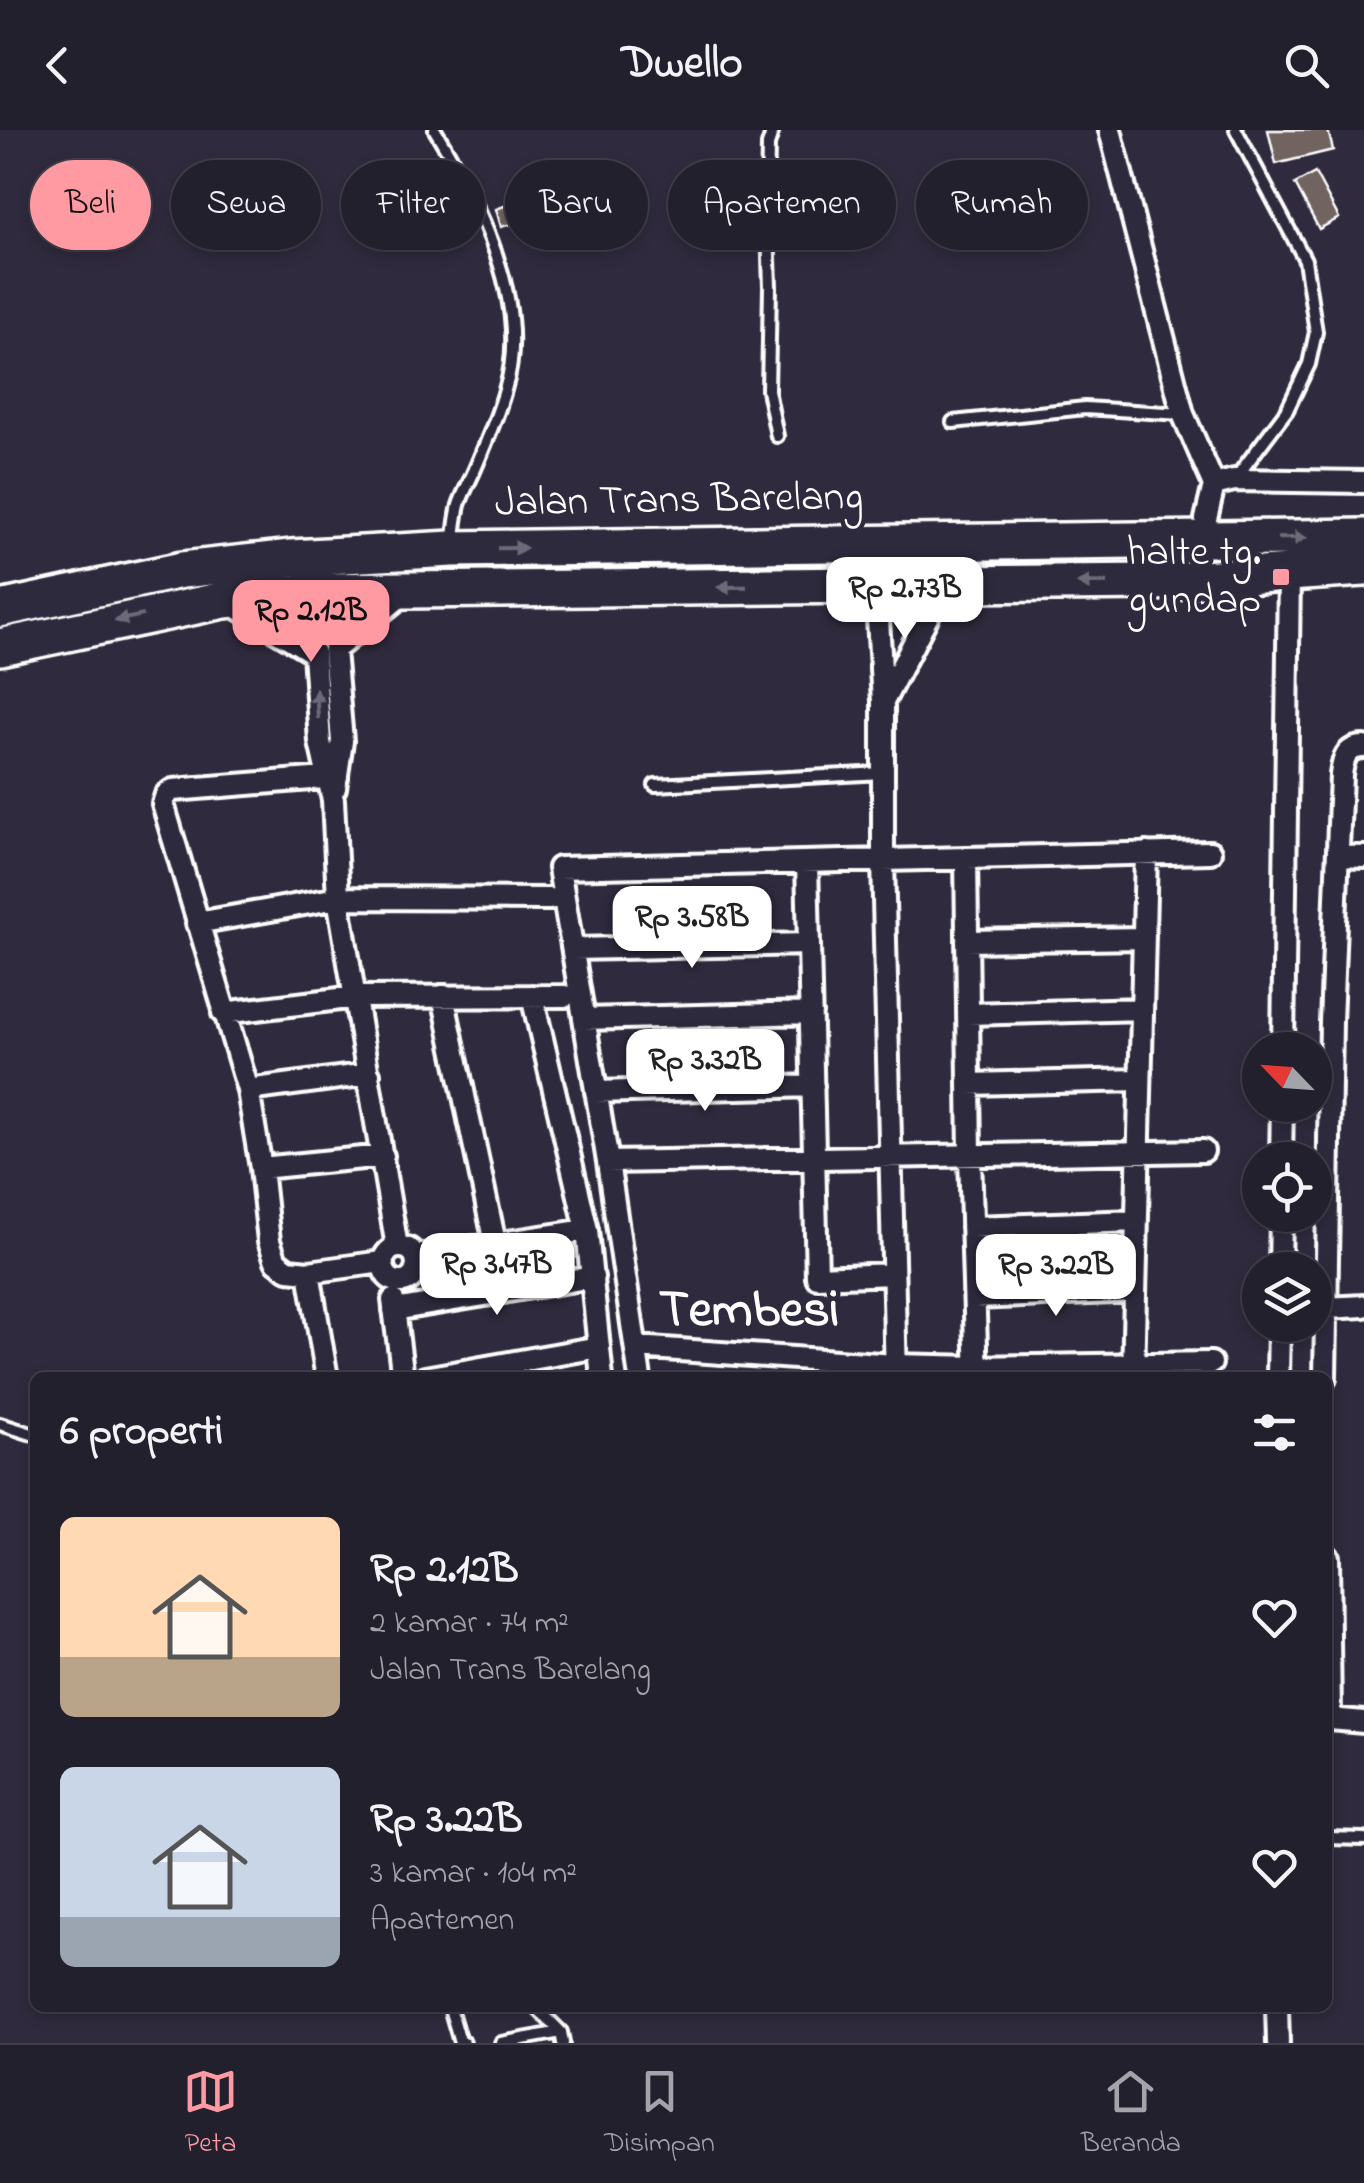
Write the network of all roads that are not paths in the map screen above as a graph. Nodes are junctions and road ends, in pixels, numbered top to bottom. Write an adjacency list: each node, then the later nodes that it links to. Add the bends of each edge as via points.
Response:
1 (434, 130): 12 (lane, via 494,242 514,342 508,384 459,504)
2 (773, 130): 7 (lane, via 768,390)
3 (1110, 130): 5 (street)
4 (1236, 130): 8 (lane, via 1305,260 1316,332 1287,410)
5 (1182, 414): 6 (lane, via 1085,408); 8 (street)
6 (953, 422)
7 (778, 436)
8 (1224, 482): 9 (street); 11 (street, via 1206,519)
9 (1364, 482)
10 (1364, 537): 11 (highway, Jalan Trans Barelang, one-way to 10)
11 (1206, 540): 12 (highway, Jalan Trans Barelang, one-way to 11)
12 (452, 549): 13 (highway, Jalan Trans Barelang)
13 (212, 566): 19 (street); 20 (highway, Jalan Trans Barelang)
14 (1364, 568): 15 (highway, Jalan Trans Barelang)
15 (1290, 573): 16 (highway, Jalan Trans Barelang, one-way to 16); 51 (street)
16 (944, 585): 17 (highway, Jalan Trans Barelang); 23 (street)
17 (876, 586): 18 (highway, Jalan Trans Barelang, one-way to 18); 23 (street)
18 (407, 592): 19 (highway, Jalan Trans Barelang); 22 (street)
19 (224, 600): 21 (highway, Jalan Trans Barelang, one-way to 21); 22 (street)
20 (0, 609)
21 (0, 647)
22 (324, 651): 26 (street, via 342,741)
23 (883, 702): 25 (street)
24 (1364, 747): 30 (street, via 1343,760)
25 (884, 772): 27 (lane); 33 (street)
26 (332, 777): 35 (street); 37 (street, via 166,795 166,818)
27 (655, 785)
28 (1210, 852): 29 (street)
29 (1146, 853): 32 (street); 38 (street)
30 (1338, 856): 31 (street); 70 (street)
31 (1364, 856)
32 (966, 858): 33 (street); 39 (street)
33 (883, 860): 34 (street); 62 (street)
34 (808, 862): 40 (street); 41 (street, via 559,868)
35 (338, 898): 36 (street); 37 (street); 45 (street)
36 (550, 899)
37 (198, 922): 47 (street)
38 (1144, 938): 39 (street); 46 (street)
39 (967, 941): 49 (street)
40 (810, 944): 41 (street); 48 (street)
41 (573, 949): 50 (street)
42 (444, 996): 43 (street); 45 (street); 69 (street)
43 (532, 996): 44 (street); 68 (street)
44 (565, 996)
45 (356, 997): 47 (street); 52 (street)
46 (1142, 1009): 49 (street); 53 (street)
47 (224, 1014): 56 (street)
48 (811, 1014): 50 (street); 55 (street)
49 (968, 1014): 54 (street)
50 (584, 1019): 57 (street)
51 (1283, 1032)
52 (369, 1074): 56 (street); 60 (street)
53 (1140, 1080): 54 (street); 59 (street)
54 (969, 1084): 61 (street)
55 (813, 1086): 57 (street); 63 (street)
56 (248, 1090): 65 (street)
57 (596, 1092): 64 (street)
58 (1203, 1151): 59 (street)
59 (1138, 1152): 61 (street); 66 (street)
60 (383, 1156): 65 (street); 71 (street)
61 (970, 1156): 62 (street); 67 (street)
62 (890, 1157): 63 (street); 73 (street)
63 (814, 1158): 64 (street); 73 (street, via 818,1278)
64 (608, 1162): 83 (street)
65 (261, 1168): 72 (street, via 276,1261)
66 (1136, 1221): 67 (street); 75 (street)
67 (972, 1227): 76 (street)
68 (587, 1230): 69 (street); 74 (street)
69 (495, 1243): 71 (street)
70 (1327, 1252)
71 (397, 1261): 72 (street); 79 (street)
72 (309, 1272): 87 (street)
73 (893, 1274): 92 (street)
74 (593, 1277): 79 (street); 82 (street)
75 (1135, 1291): 76 (street); 86 (street)
76 (974, 1298): 93 (street)
77 (1364, 1306): 78 (street)
78 (1332, 1308)
79 (394, 1310): 88 (street)
80 (1279, 1342): 94 (street)
81 (1325, 1342): 95 (street)
82 (599, 1347): 89 (street); 90 (street)
83 (636, 1347): 85 (street); 91 (street)
84 (1212, 1363): 86 (street)
85 (821, 1369): 92 (street)
86 (1133, 1371): 93 (street)
87 (327, 1372)
88 (402, 1372)
89 (459, 1372)
90 (601, 1372)
91 (639, 1372)
92 (896, 1372): 93 (street)
93 (977, 1372)
94 (1278, 1372)
95 (1324, 1372)
96 (0, 1424): 97 (lane)
97 (30, 1434)
98 (1332, 1719): 99 (street)
99 (1364, 1722)
100 (1332, 1838): 101 (lane)
101 (1364, 1839)
102 (451, 2012): 106 (lane)
103 (540, 2012): 105 (lane)
104 (1277, 2012): 108 (street)
105 (562, 2038): 107 (lane)
106 (464, 2043)
107 (502, 2043)
108 (1278, 2043)

